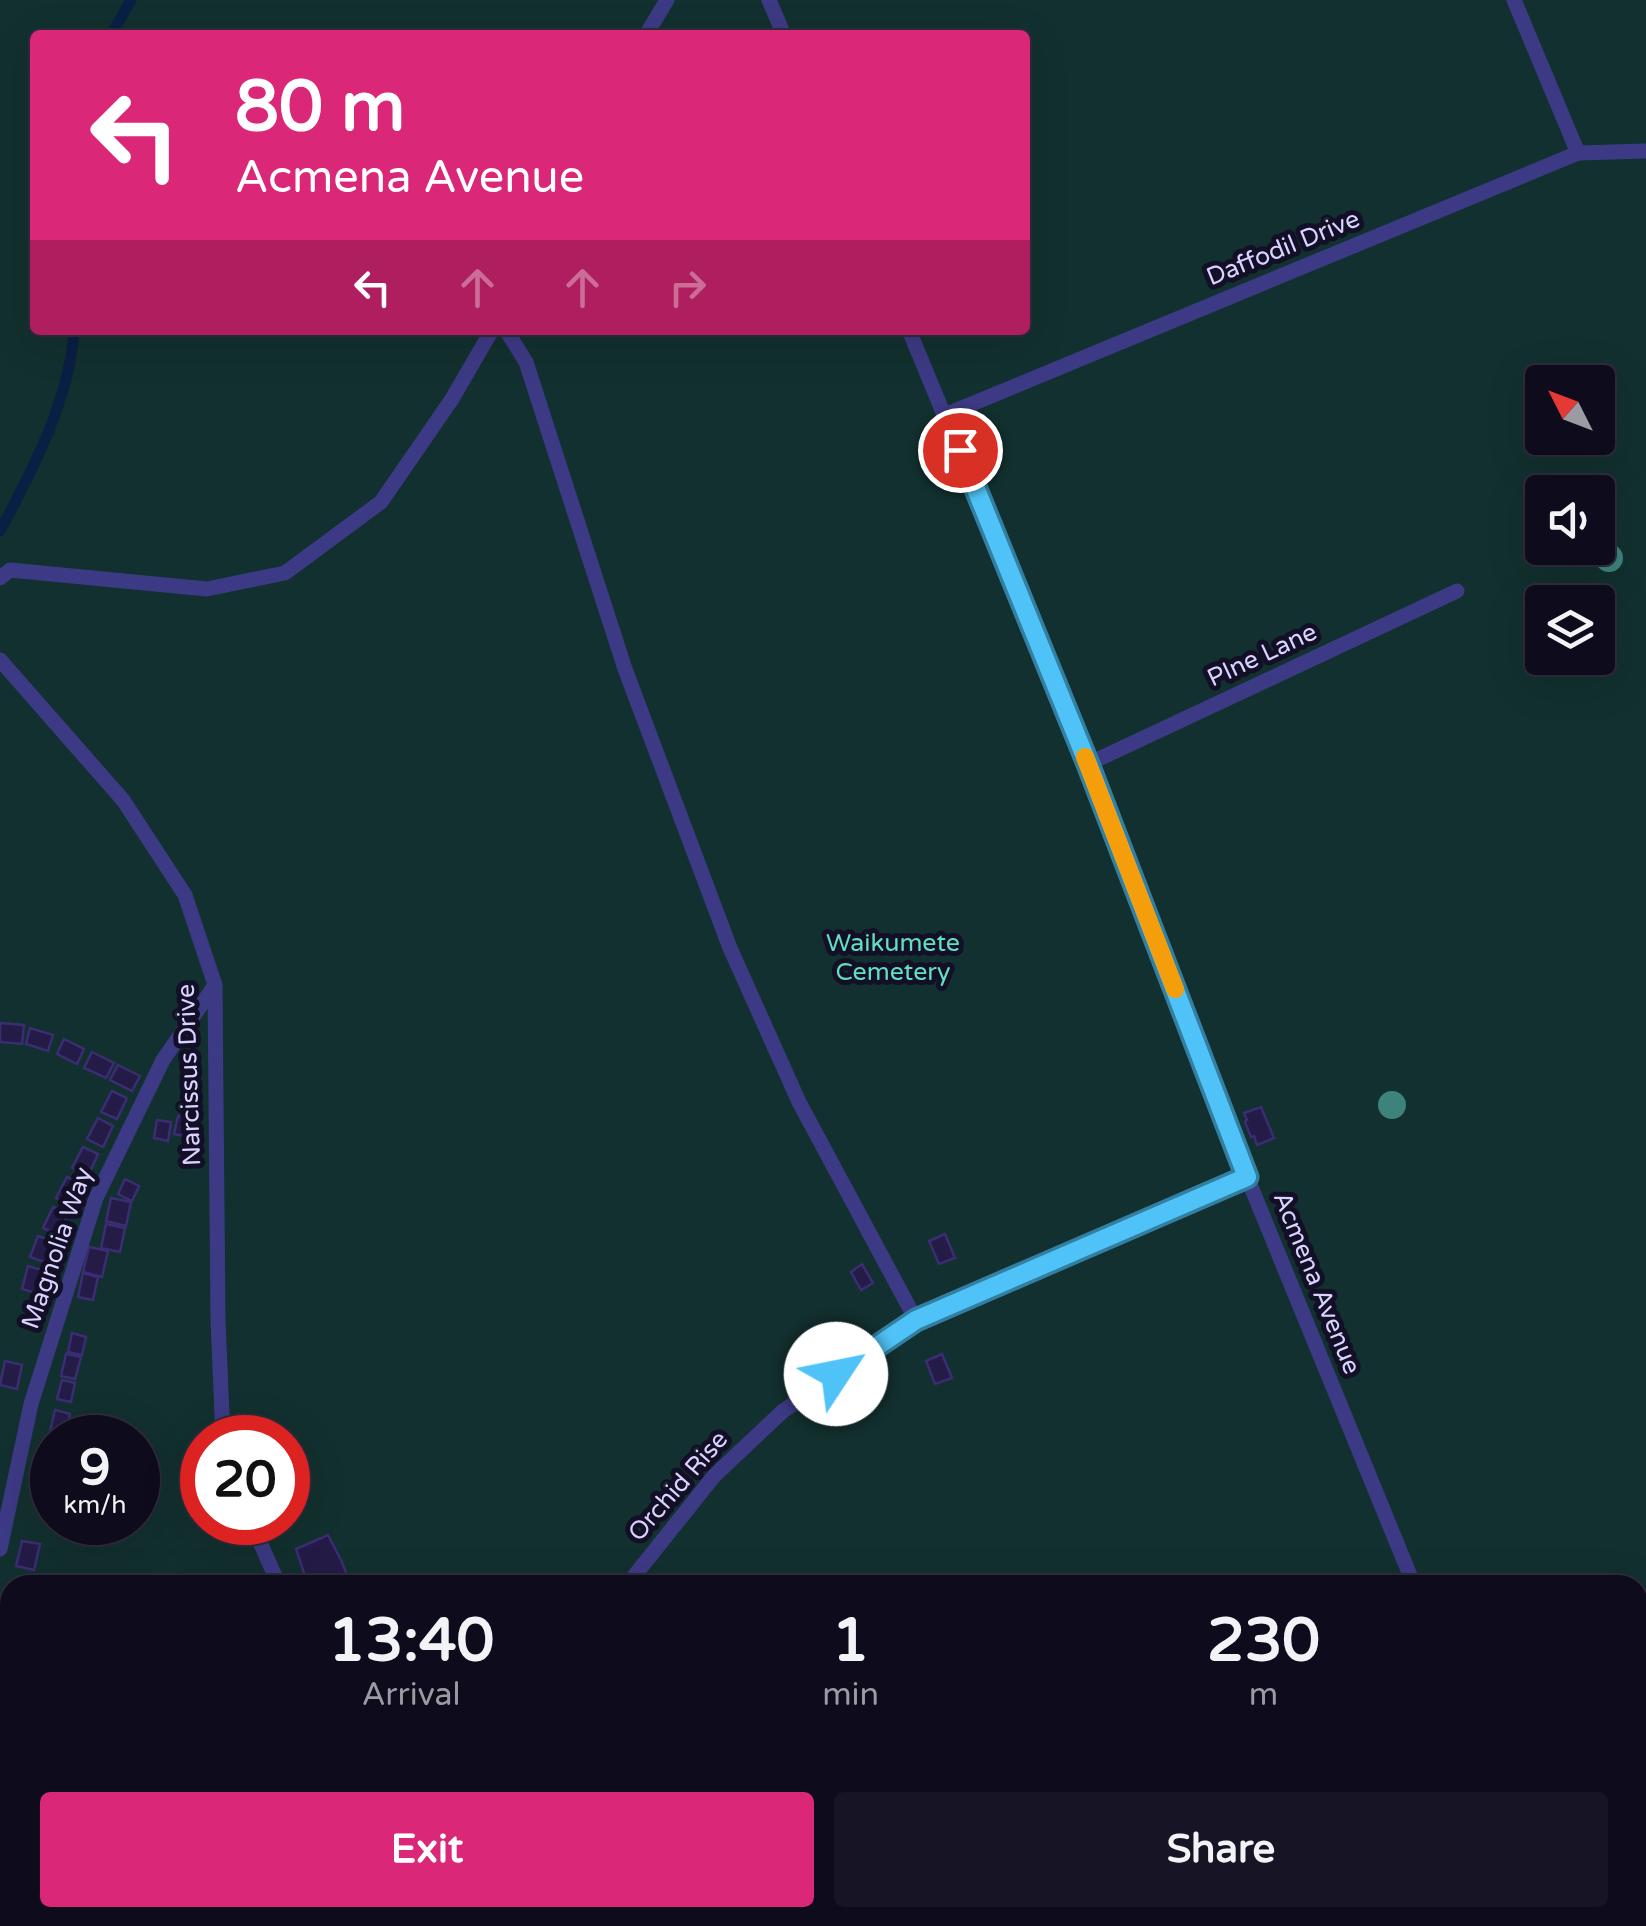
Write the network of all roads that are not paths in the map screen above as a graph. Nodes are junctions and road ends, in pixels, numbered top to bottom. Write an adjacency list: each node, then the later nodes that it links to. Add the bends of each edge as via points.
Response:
1 (667, 0): 4 (lane)
2 (770, 0): 5 (lane)
3 (1514, 0): 7 (lane)
4 (649, 30)
5 (782, 30)
6 (1646, 151): 7 (lane, Daffodil Drive)
7 (1578, 153): 11 (lane, Daffodil Drive)
8 (489, 335): 12 (lane, via 382,502 286,573 207,589 10,570)
9 (509, 335): 18 (lane, via 526,362 625,668 730,948 799,1102)
10 (911, 335): 11 (lane, Acmena Avenue)
11 (945, 415): 15 (lane, Acmena Avenue)
12 (0, 578)
13 (1457, 590): 15 (lane, PIne Lane)
14 (0, 660): 16 (lane, Narcissus Drive, via 123,800 186,894)
15 (1088, 764): 17 (lane, Acmena Avenue)
16 (215, 985): 19 (lane, Narcissus Drive); 21 (lane, Magnolia Way, via 163,1060 96,1198 31,1404)
17 (1247, 1177): 18 (lane, Orchid Rise); 24 (lane, Acmena Avenue)
18 (916, 1320): 23 (lane, Orchid Rise, via 783,1411 714,1476)
19 (222, 1415)
20 (261, 1545): 22 (lane)
21 (0, 1549)
22 (274, 1575)
23 (635, 1575)
24 (1410, 1575)

